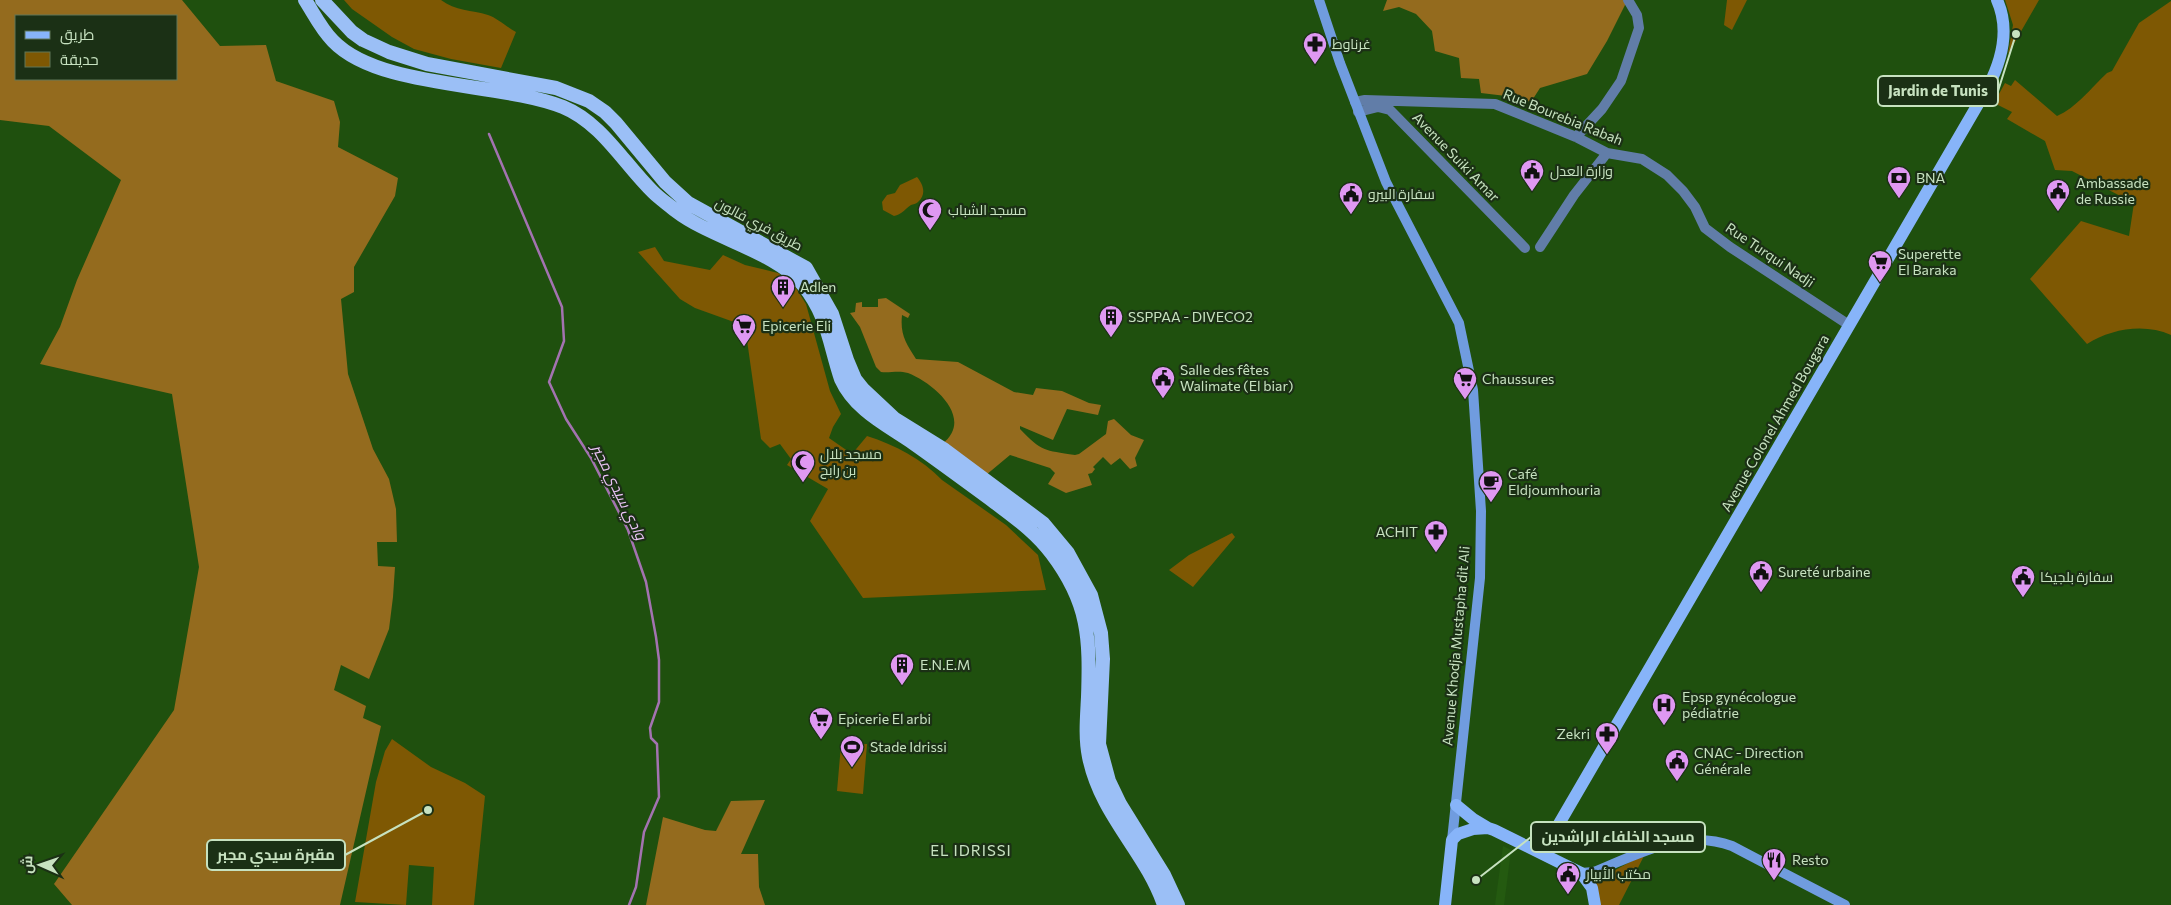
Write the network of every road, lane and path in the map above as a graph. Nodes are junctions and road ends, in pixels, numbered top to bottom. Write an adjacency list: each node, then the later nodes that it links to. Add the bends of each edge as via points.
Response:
1 (305, 0): 20 (highway, via 334,42 368,63 439,82 542,100 575,113 591,123 653,193 677,212 781,266 802,284 822,313 844,387 857,402 871,416 1021,522 1042,542 1063,571 1087,625 1087,746 1097,786 1158,889)
2 (322, 0): 21 (highway, طريق فري فالون, via 352,32 389,52 427,64 577,94 605,112 672,190 688,203 806,268 832,314 846,360 862,389 895,419 945,450 1043,523 1068,553 1091,595 1098,620 1102,644 1099,732 1104,765 1120,804 1152,853)
3 (1320, 0): 6 (main road, Avenue Khodja Mustapha dit Ali)
4 (1628, 0): 9 (street, via 1637,15 1639,28 1621,81 1602,109)
5 (1996, 0): 14 (main road, Avenue Colonel Ahmed Bougara, via 2005,28 1996,72)
6 (1354, 102): 7 (street, Rue Bourebia Rabah, via 1362,100); 8 (main road, Avenue Khodja Mustapha dit Ali)
7 (1384, 104): 8 (street); 9 (street, Rue Bourebia Rabah, via 1495,104); 13 (street, Avenue Suiki Amar)
8 (1358, 112): 15 (main road, Avenue Khodja Mustapha dit Ali, via 1386,182 1459,323 1473,390 1481,511 1480,578)
9 (1576, 137): 10 (street, Rue Bourebia Rabah)
10 (1607, 153): 11 (street, Rue Bourebia Rabah); 12 (street)
11 (1642, 159): 14 (street, Rue Turqui Nadji, via 1667,175 1683,191 1705,228)
12 (1540, 247)
13 (1525, 248)
14 (1849, 325): 18 (main road, Avenue Colonel Ahmed Bougara)
15 (1456, 805): 16 (main road); 17 (main road, Avenue Khodja Mustapha dit Ali)
16 (1488, 828): 17 (main road, via 1463,832); 18 (main road)
17 (1452, 840): 22 (main road, Avenue Khodja Mustapha dit Ali)
18 (1542, 853): 19 (main road)
19 (1582, 873): 23 (main road, via 1592,888); 24 (main road, via 1594,872 1666,843 1702,840 1732,846)
20 (1164, 905)
21 (1178, 905)
22 (1445, 905)
23 (1595, 905)
24 (1845, 905)

